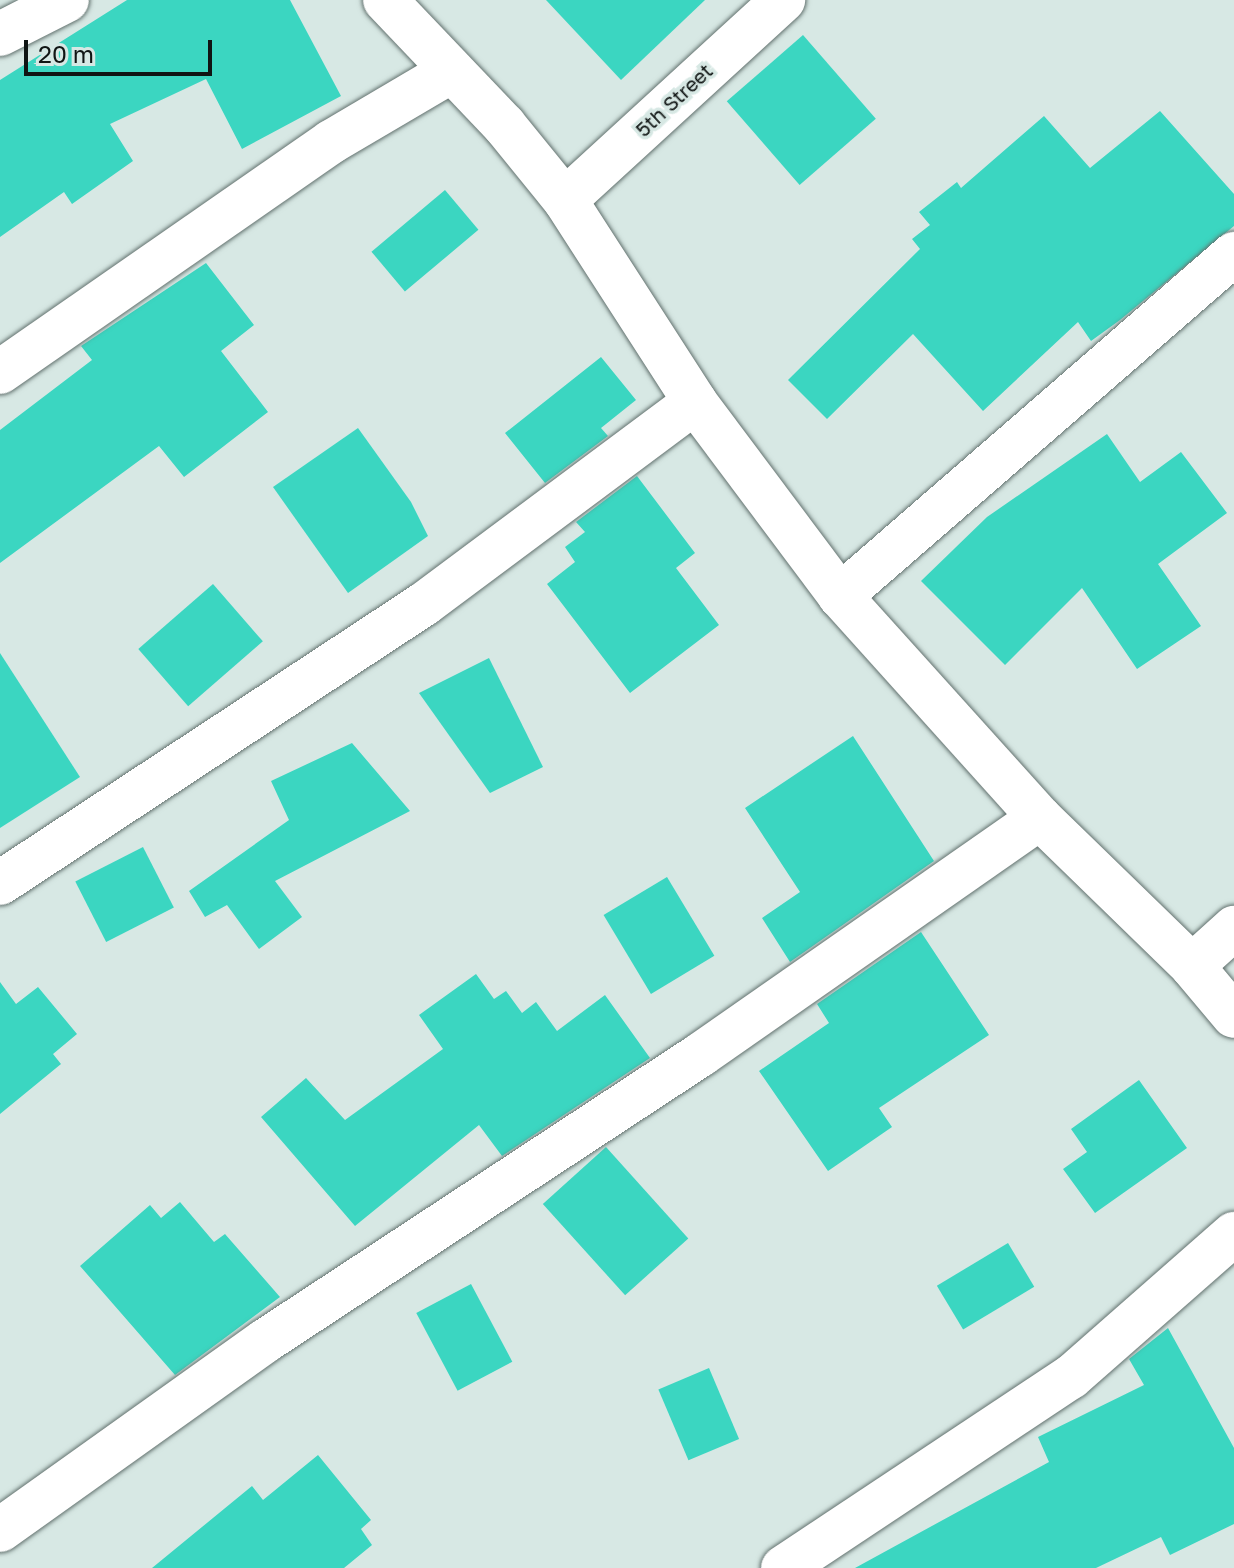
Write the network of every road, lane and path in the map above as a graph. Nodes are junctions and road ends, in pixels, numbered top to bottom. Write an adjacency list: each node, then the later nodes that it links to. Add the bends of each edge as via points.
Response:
1 (67, 0): 4 (street)
2 (385, 0): 5 (street)
3 (783, 0): 6 (street, 5th Street)
4 (0, 34)
5 (450, 72): 6 (street, via 504,125); 8 (street, via 331,142)
6 (565, 200): 9 (street)
7 (1234, 254): 10 (street)
8 (0, 372)
9 (695, 402): 10 (street); 12 (street, via 424,604)
10 (840, 596): 11 (street)
11 (1040, 818): 14 (street); 17 (street, via 700,1055 265,1341)
12 (0, 883)
13 (1234, 928): 14 (street)
14 (1192, 966): 15 (street)
15 (1234, 1016)
16 (1234, 1234): 18 (street, via 1071,1377)
17 (0, 1530)
18 (783, 1568)

